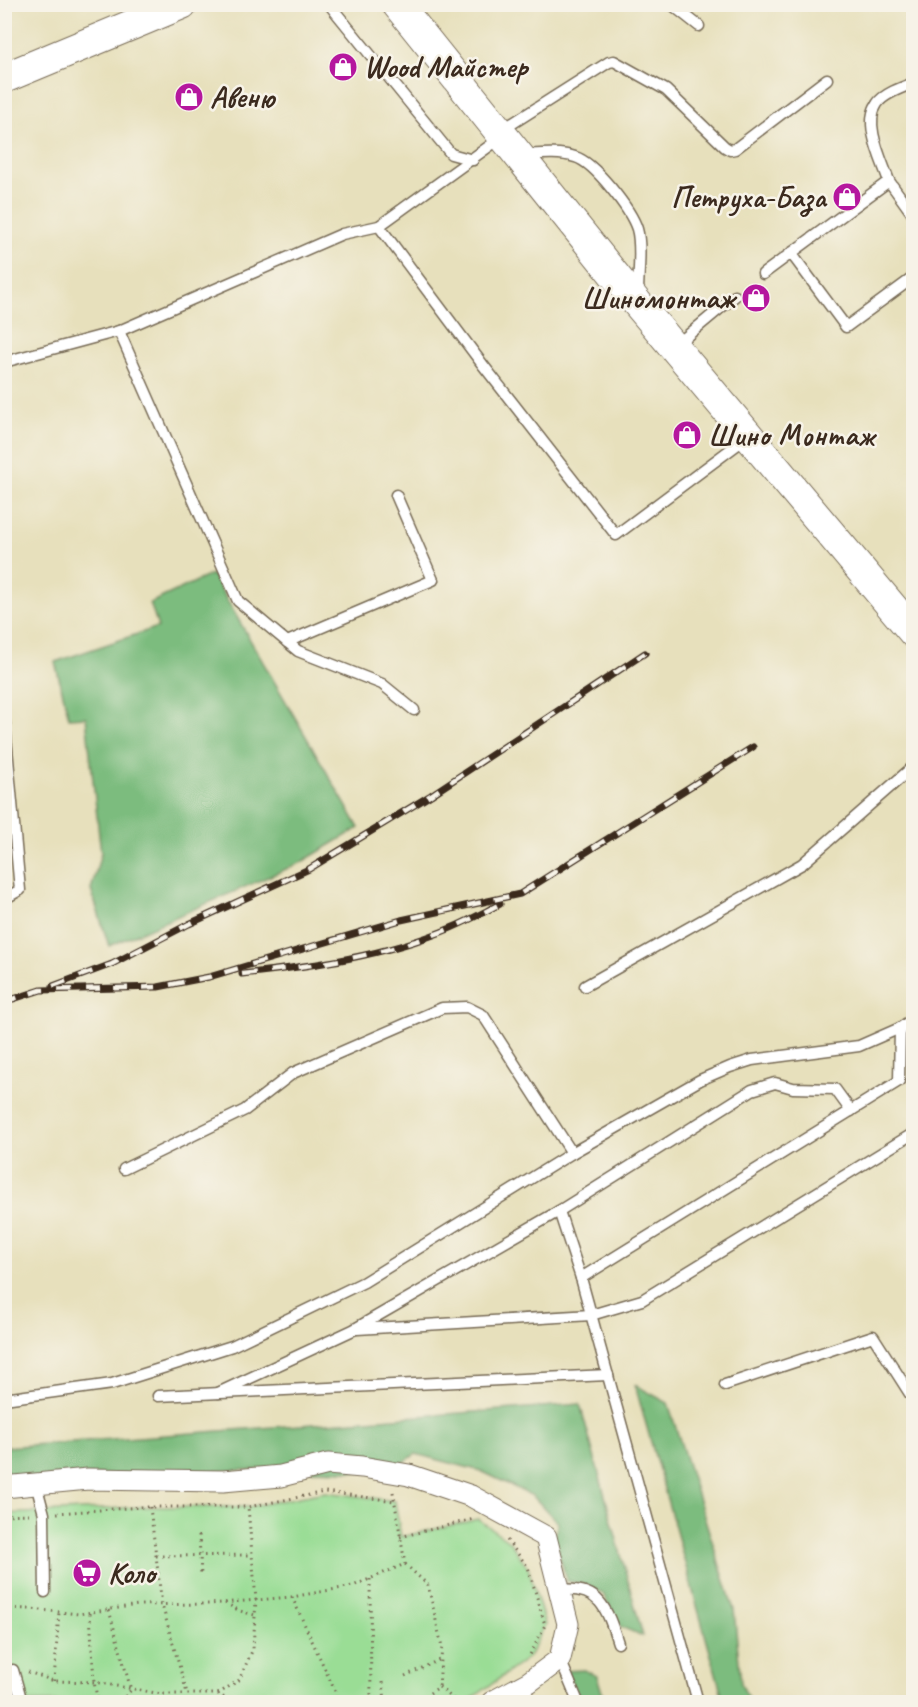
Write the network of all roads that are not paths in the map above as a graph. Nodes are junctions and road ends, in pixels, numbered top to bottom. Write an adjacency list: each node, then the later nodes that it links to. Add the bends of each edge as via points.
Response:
1 (182, 4): 6 (main road)
2 (329, 4): 10 (lane, via 451,153)
3 (397, 4): 9 (main road)
4 (671, 4): 5 (lane)
5 (699, 26)
6 (4, 78)
7 (827, 79): 9 (lane, via 730,150 666,90 614,61)
8 (914, 82): 11 (lane, via 877,104 871,128)
9 (507, 141): 10 (lane); 18 (main road); 18 (lane, via 587,162 614,193 636,228)
10 (473, 160): 13 (lane)
11 (889, 181): 12 (lane); 14 (lane)
12 (914, 216)
13 (379, 226): 19 (lane, via 342,234); 22 (lane, via 616,535)
14 (791, 253): 15 (lane); 16 (lane, via 846,327)
15 (763, 274)
16 (914, 277)
17 (735, 296): 20 (lane)
18 (637, 303): 20 (main road)
19 (119, 331): 21 (lane); 25 (lane, via 238,601)
20 (675, 346): 22 (main road)
21 (4, 362)
22 (749, 435): 24 (main road)
23 (396, 495): 25 (lane, via 433,580)
24 (914, 633)
25 (287, 642): 26 (lane, via 298,651 382,684)
26 (414, 710)
27 (4, 715): 29 (lane, via 20,890)
28 (914, 766): 30 (lane, via 802,864)
29 (4, 899)
30 (585, 986)
31 (914, 1018): 32 (lane)
32 (900, 1028): 33 (lane, via 899,1081); 35 (lane, via 859,1046 730,1066)
33 (851, 1111): 37 (lane, via 835,1089 793,1088 775,1083 752,1090); 38 (lane)
34 (914, 1133): 39 (lane, via 642,1300)
35 (572, 1153): 36 (lane, via 483,1015 466,1006 442,1008 293,1072 244,1110); 45 (lane, via 364,1282 232,1346 112,1384)
36 (124, 1169)
37 (559, 1211): 38 (lane); 40 (lane)
38 (581, 1278): 39 (lane)
39 (591, 1315): 40 (lane); 41 (lane)
40 (353, 1330): 43 (lane)
41 (608, 1375): 43 (lane); 57 (lane)
42 (725, 1385): 46 (lane, via 873,1336)
43 (218, 1393): 44 (lane)
44 (158, 1396)
45 (4, 1399)
46 (914, 1400)
47 (36, 1484): 48 (street); 49 (street, via 88,1479 223,1481 281,1476 328,1464 409,1475 471,1496 546,1537); 50 (lane, via 44,1514)
48 (4, 1487)
49 (560, 1590): 51 (lane, via 576,1589 596,1596 611,1620); 52 (street, via 568,1624)
50 (45, 1593)
51 (618, 1642)
52 (560, 1659): 55 (street, via 530,1682); 56 (lane)
53 (16, 1669): 54 (lane)
54 (22, 1702)
55 (492, 1702)
56 (578, 1702)
57 (699, 1702)

